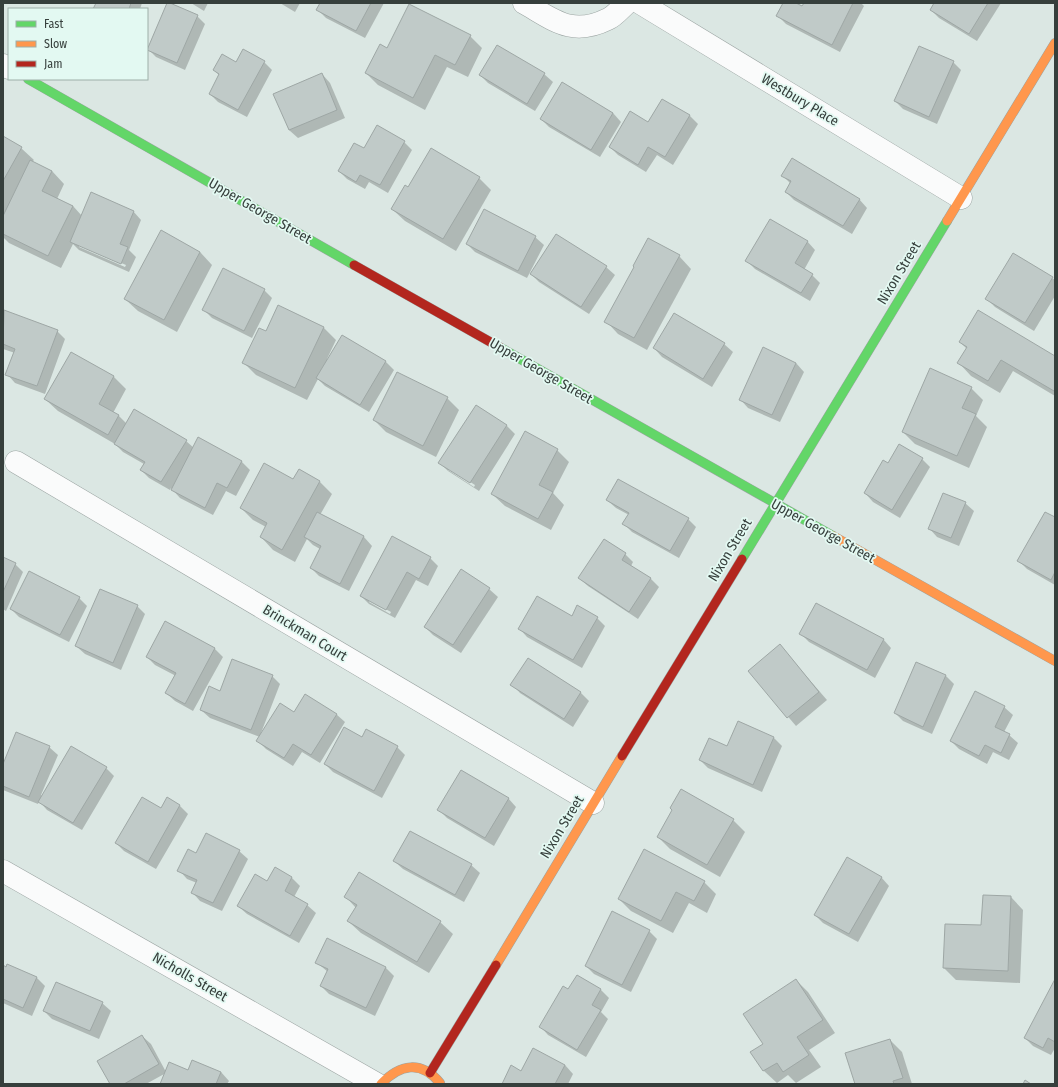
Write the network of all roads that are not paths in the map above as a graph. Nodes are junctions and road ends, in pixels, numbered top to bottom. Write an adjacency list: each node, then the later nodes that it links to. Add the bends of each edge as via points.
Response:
1 (524, 3): 2 (street, via 562,25 584,28 609,19)
2 (627, 3)
3 (640, 3): 6 (street, Westbury Place)
4 (1055, 43): 6 (street, Nixon Street)
5 (30, 80): 8 (street, Upper George Street)
6 (961, 198): 8 (street, Nixon Street)
7 (16, 462): 10 (street, Brinckman Court)
8 (775, 504): 9 (street, Upper George Street); 10 (street, Nixon Street)
9 (1055, 661)
10 (593, 803): 12 (street, Nixon Street)
11 (3, 871): 13 (street, Nicholls Street)
12 (430, 1073): 14 (street, via 424,1069 411,1067 398,1069 387,1076); 15 (street)
13 (377, 1084)
14 (381, 1084)
15 (441, 1084)

